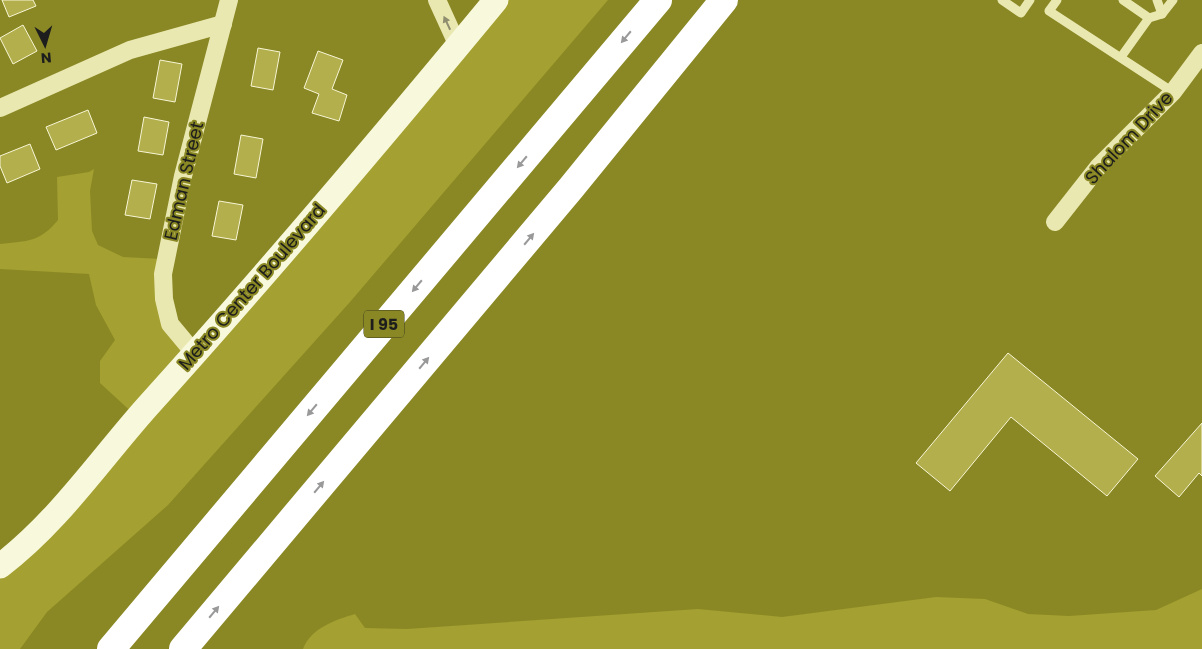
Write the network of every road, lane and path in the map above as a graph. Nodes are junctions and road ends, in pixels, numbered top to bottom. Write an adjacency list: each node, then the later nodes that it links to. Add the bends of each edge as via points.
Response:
1 (229, 0): 14 (street, Edman Street)
2 (437, 0): 15 (street, one-way to 2)
3 (496, 0): 15 (street, Metro Center Boulevard)
4 (658, 0): 23 (highway, I 95, one-way to 23)
5 (724, 0): 24 (highway, one-way to 5, via 571,188)
6 (1002, 0): 7 (lane, via 1021,13)
7 (1030, 0)
8 (1057, 0): 17 (lane, via 1049,11)
9 (1122, 0): 13 (lane)
10 (1157, 0): 12 (lane)
11 (1173, 0): 12 (lane)
12 (1162, 14): 13 (lane)
13 (1149, 18): 17 (lane)
14 (223, 24): 19 (street, via 130,50); 21 (street, Edman Street, via 183,176 163,274 170,324)
15 (458, 46): 21 (street, Metro Center Boulevard)
16 (1202, 53): 18 (street, Shalom Drive)
17 (1121, 57): 18 (lane)
18 (1173, 92): 20 (street, Shalom Drive, via 1099,166)
19 (0, 108)
20 (1055, 222)
21 (195, 354): 22 (street, Metro Center Boulevard, via 61,508)
22 (0, 566)
23 (111, 649)
24 (183, 649)

